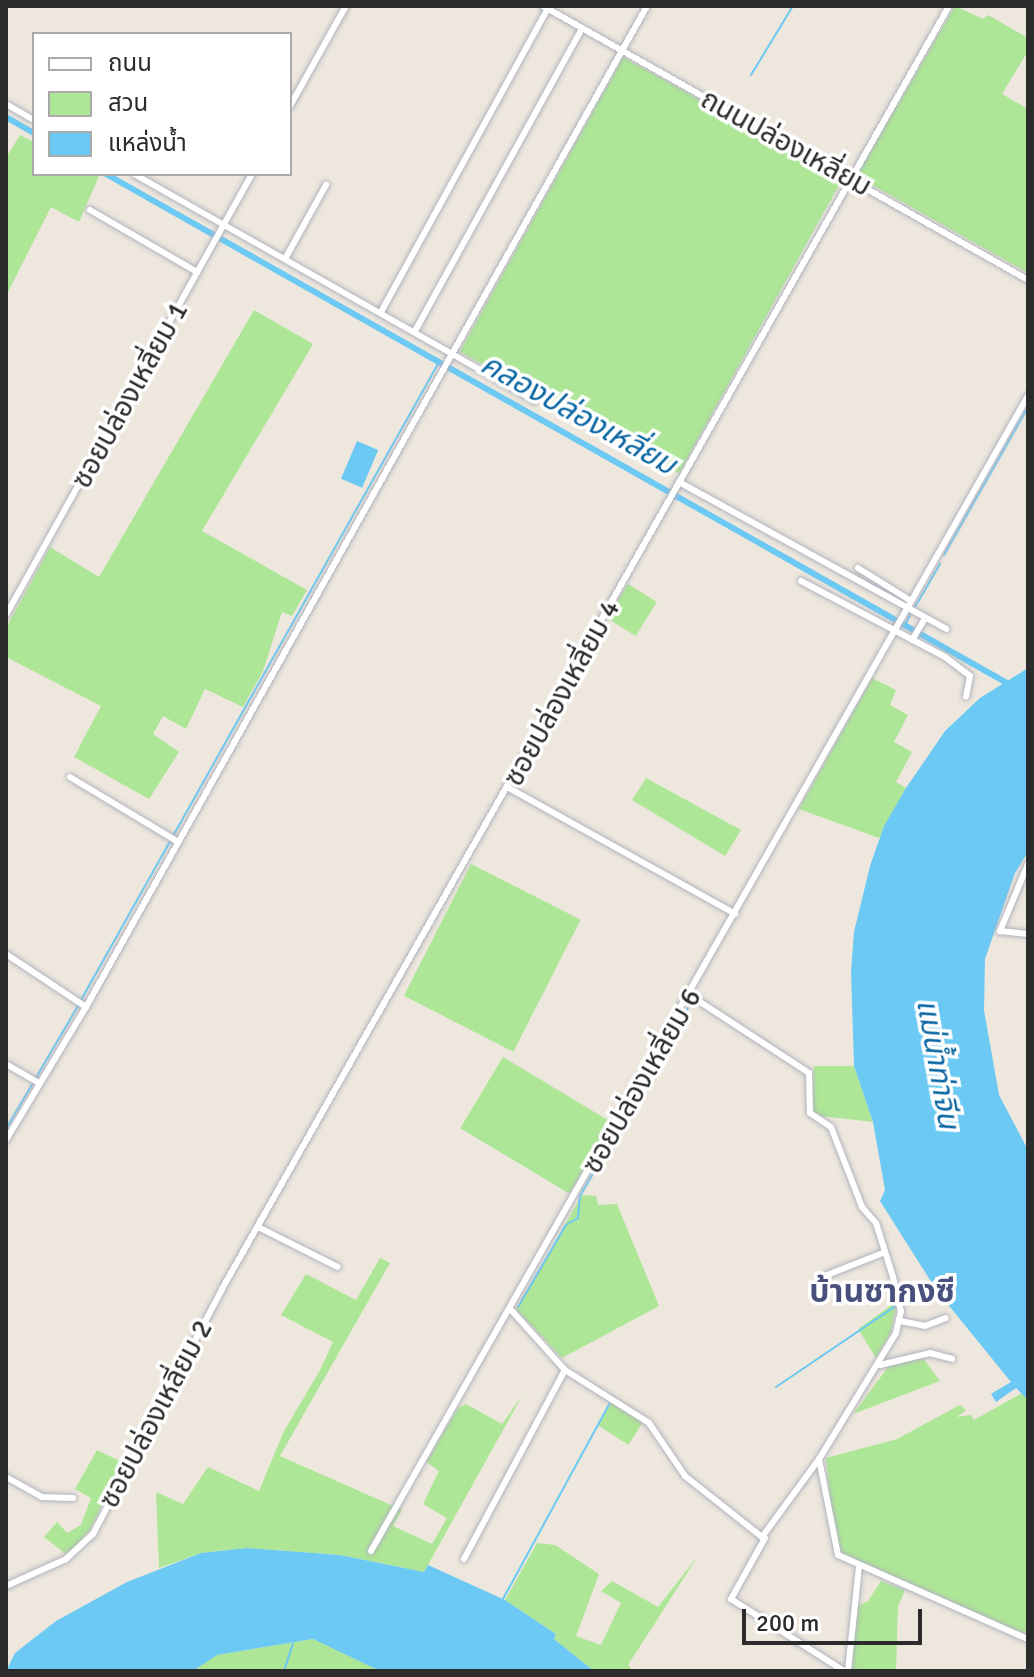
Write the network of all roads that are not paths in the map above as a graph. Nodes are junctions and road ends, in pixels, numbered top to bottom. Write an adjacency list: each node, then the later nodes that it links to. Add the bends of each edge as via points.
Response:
1 (346, 6): 7 (street)
2 (647, 6): 6 (street)
3 (949, 6): 12 (street, ซอยปล่องเหลี่ยม 4)
4 (545, 7): 5 (street, ถนนปล่องเหลี่ยม); 19 (street)
5 (582, 28): 6 (street, ถนนปล่องเหลี่ยม); 20 (street)
6 (622, 51): 12 (street, ถนนปล่องเหลี่ยม); 21 (street)
7 (292, 102)
8 (6, 104): 9 (street)
9 (32, 119)
10 (138, 176): 15 (street)
11 (251, 176): 15 (street, ซอยปล่องเหลี่ยม 1)
12 (849, 178): 18 (street, ถนนปล่องเหลี่ยม); 24 (street, ซอยปล่องเหลี่ยม 4)
13 (326, 185): 16 (street)
14 (90, 210): 17 (street)
15 (223, 224): 16 (street); 17 (street, ซอยปล่องเหลี่ยม 1)
16 (285, 259): 19 (street)
17 (197, 272): 28 (street, ซอยปล่องเหลี่ยม 1)
18 (1028, 280)
19 (381, 312): 20 (street)
20 (415, 331): 21 (street)
21 (454, 352): 23 (street); 36 (street)
22 (1028, 396): 27 (street, ซอยปล่องเหลี่ยม 6)
23 (535, 401)
24 (679, 482): 27 (street); 35 (street, ซอยปล่องเหลี่ยม 4)
25 (858, 568): 27 (street)
26 (801, 581): 31 (street)
27 (907, 608): 29 (street); 31 (street, ซอยปล่องเหลี่ยม 6)
28 (6, 615)
29 (923, 621): 30 (street); 32 (street)
30 (946, 629)
31 (895, 630): 32 (street); 38 (street, ซอยปล่องเหลี่ยม 6)
32 (914, 638): 33 (street, via 969,675)
33 (966, 697)
34 (70, 777): 36 (street)
35 (509, 788): 38 (street); 46 (street, ซอยปล่องเหลี่ยม 4)
36 (174, 839): 42 (street)
37 (1028, 864): 39 (street, via 1000,931)
38 (735, 914): 41 (street, ซอยปล่องเหลี่ยม 6)
39 (1028, 934)
40 (6, 954): 42 (street)
41 (691, 996): 48 (street, via 805,1068 811,1079 810,1113 831,1127); 51 (street, ซอยปล่องเหลี่ยม 6)
42 (86, 1007): 44 (street)
43 (6, 1064): 44 (street)
44 (39, 1083): 45 (street)
45 (6, 1140)
46 (271, 1205): 47 (street, ซอยปล่องเหลี่ยม 2)
47 (258, 1227): 49 (street); 64 (street, ซอยปล่องเหลี่ยม 2, via 89,1539 66,1559)
48 (885, 1252): 50 (street); 53 (street)
49 (338, 1267)
50 (827, 1275)
51 (512, 1311): 56 (street); 61 (street, ซอยปล่องเหลี่ยม 6)
52 (946, 1318): 53 (street, via 925,1326)
53 (900, 1321): 55 (street)
54 (952, 1359): 55 (street, via 930,1353)
55 (880, 1365): 57 (street)
56 (565, 1370): 60 (street, via 649,1423 685,1476); 62 (street)
57 (819, 1459): 60 (street); 63 (street, via 824,1464 834,1547)
58 (6, 1477): 59 (street, via 42,1497)
59 (73, 1498)
60 (765, 1538): 66 (street, via 731,1599)
61 (371, 1551)
62 (464, 1559)
63 (859, 1567): 65 (street); 66 (street)
64 (6, 1586)
65 (1028, 1639)
66 (846, 1671)

